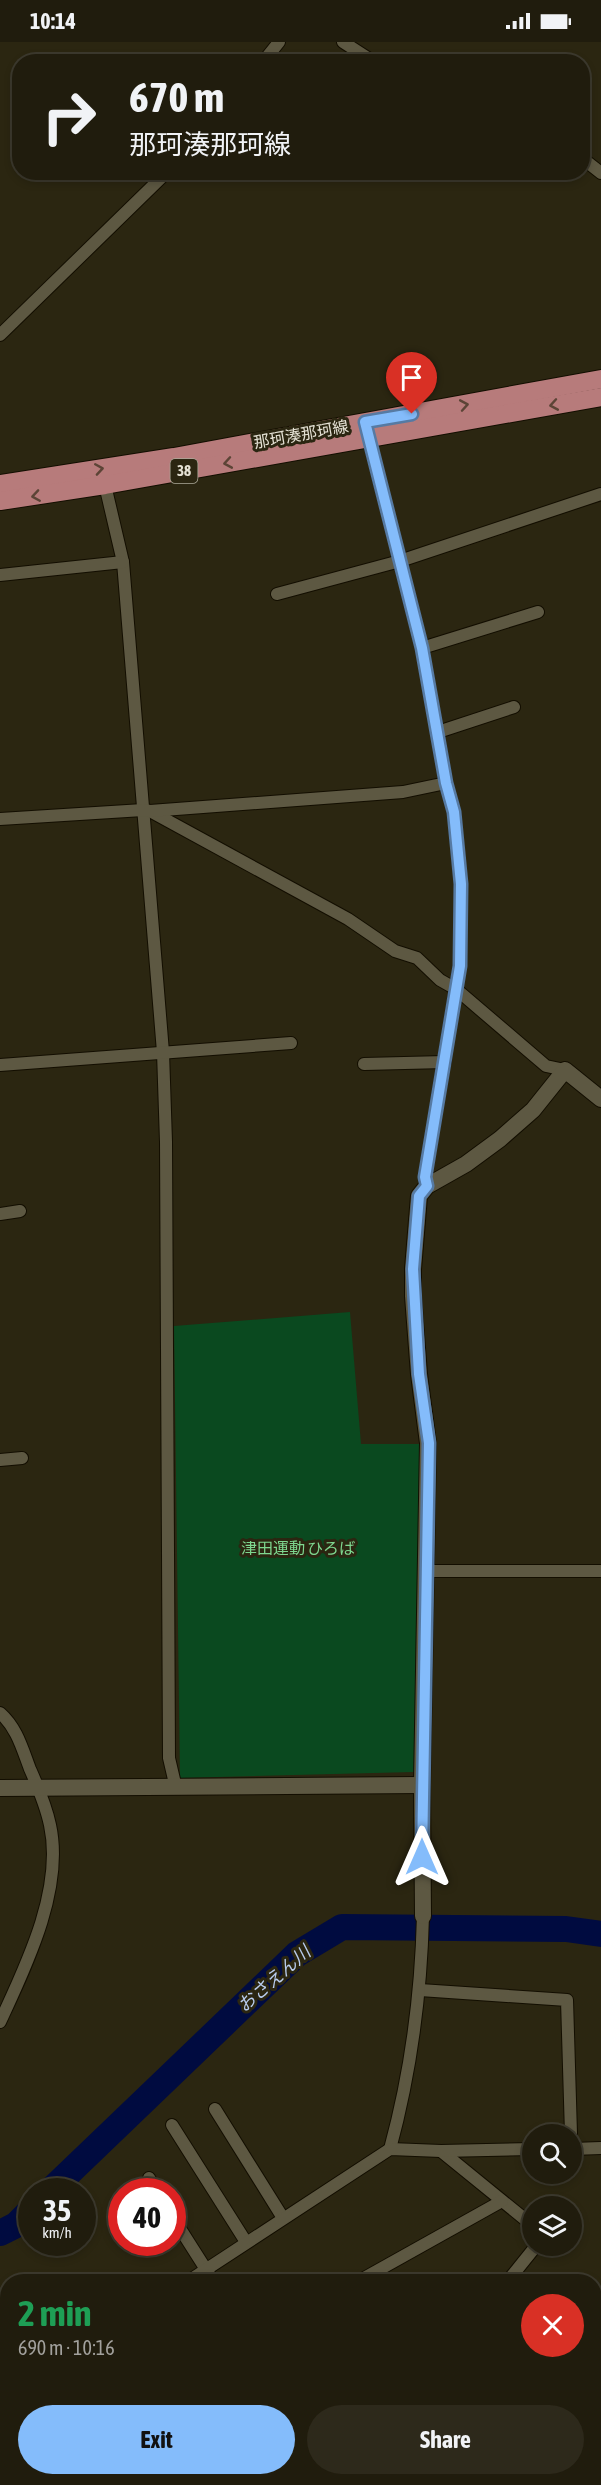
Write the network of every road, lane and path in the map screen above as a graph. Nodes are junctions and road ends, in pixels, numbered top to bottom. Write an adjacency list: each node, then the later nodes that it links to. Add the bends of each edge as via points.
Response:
1 (279, 42): 3 (street)
2 (343, 42): 4 (street)
3 (269, 54)
4 (362, 54)
5 (159, 180): 6 (street)
6 (0, 335)
7 (601, 379): 9 (main road, 那珂湊那珂線 / 38, one-way to 7)
8 (601, 397): 9 (main road, 那珂湊那珂線 / 38, one-way to 9)
9 (367, 430): 10 (main road, 那珂湊那珂線 / 38, one-way to 9); 11 (main road, 那珂湊那珂線 / 38, one-way to 11); 14 (street)
10 (0, 484)
11 (105, 485): 13 (main road, 那珂湊那珂線 / 38, one-way to 13); 15 (street)
12 (601, 494): 14 (street)
13 (0, 501)
14 (400, 561): 17 (street); 19 (street)
15 (123, 562): 16 (street); 23 (street)
16 (0, 574)
17 (277, 594)
18 (538, 612): 19 (street)
19 (422, 648): 21 (street)
20 (514, 707): 21 (street)
21 (438, 732): 22 (street)
22 (446, 783): 23 (street, via 403,792); 25 (street, via 454,812 461,884)
23 (147, 810): 24 (street); 25 (street, via 348,919 395,951 417,958); 27 (street)
24 (0, 819)
25 (456, 989): 28 (street); 31 (street, via 546,1066)
26 (291, 1043): 27 (street)
27 (163, 1052): 30 (street); 44 (street, via 169,1758)
28 (444, 1062): 29 (street); 33 (street, via 425,1177)
29 (364, 1064)
30 (0, 1065)
31 (565, 1070): 32 (street); 33 (street, via 532,1110 500,1139)
32 (601, 1098)
33 (427, 1186): 38 (street, via 419,1196 413,1269 419,1374 429,1443)
34 (20, 1212): 35 (street)
35 (0, 1214)
36 (22, 1458): 37 (street)
37 (0, 1460)
38 (427, 1571): 39 (street); 41 (street)
39 (601, 1571)
40 (0, 1713): 43 (street, via 12,1725)
41 (422, 1785): 44 (street); 45 (street)
42 (0, 1788): 43 (street)
43 (38, 1788): 44 (street); 47 (street, via 51,1827 53,1856 45,1913)
44 (176, 1788)
45 (423, 1916): 46 (street)
46 (420, 1990): 49 (street, via 567,2000); 52 (street)
47 (0, 2022)
48 (215, 2109): 58 (street)
49 (571, 2124)
50 (172, 2125): 60 (street)
51 (601, 2148): 54 (street)
52 (390, 2149): 55 (street); 58 (street)
53 (522, 2149): 55 (street)
54 (582, 2149)
55 (441, 2151): 56 (street)
56 (502, 2201): 57 (street); 65 (street)
57 (522, 2217)
58 (283, 2218): 60 (street)
59 (186, 2238): 62 (street)
60 (246, 2242): 62 (street)
61 (529, 2256): 66 (street)
62 (206, 2269): 63 (street); 64 (street)
63 (199, 2274)
64 (209, 2274)
65 (371, 2274)
66 (516, 2274)

